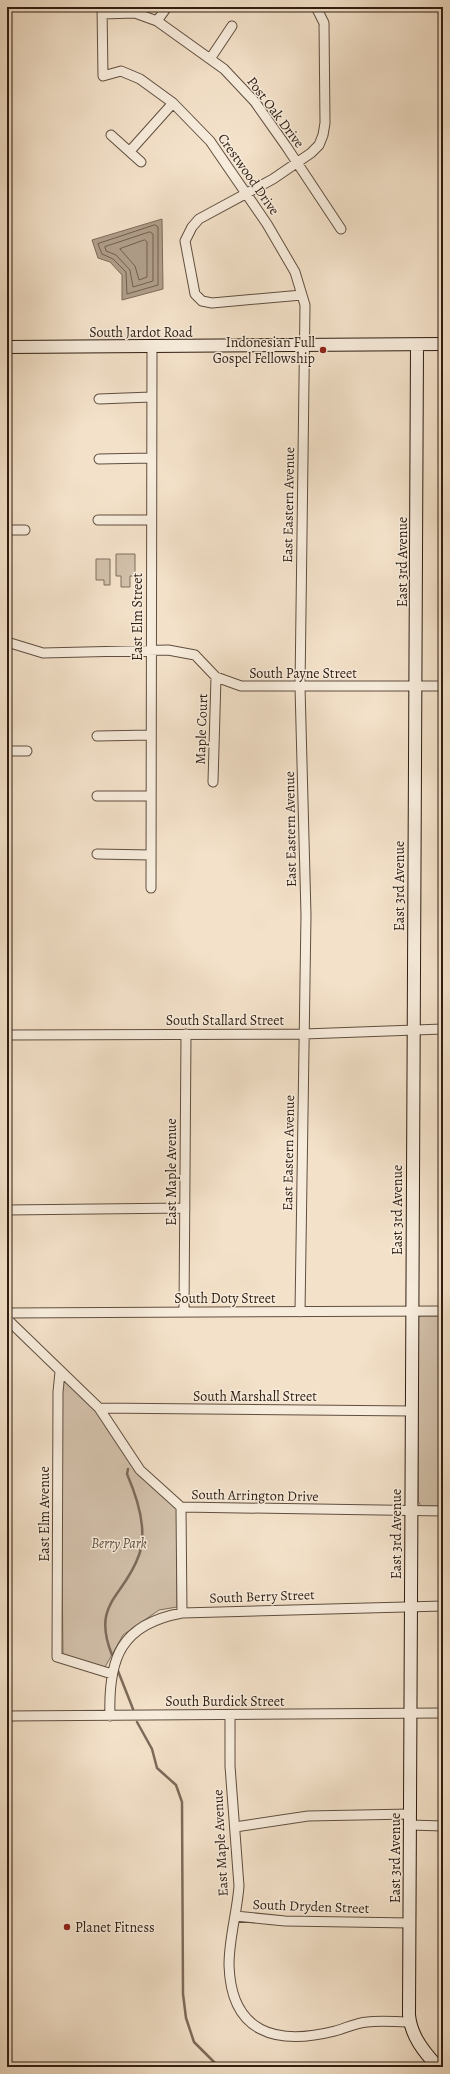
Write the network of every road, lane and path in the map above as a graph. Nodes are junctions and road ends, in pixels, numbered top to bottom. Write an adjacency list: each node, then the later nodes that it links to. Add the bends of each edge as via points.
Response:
1 (167, 7): 4 (street)
2 (316, 7): 11 (street, via 324,23 323,134 319,145)
3 (102, 10): 4 (street, Post Oak Drive, via 135,13); 7 (street, Crestwood Drive, via 103,76 121,72 140,79)
4 (157, 21): 6 (street, Post Oak Drive)
5 (232, 26): 6 (street)
6 (210, 59): 11 (street, Post Oak Drive, via 224,69 246,92)
7 (173, 104): 9 (street); 12 (street, Crestwood Drive, via 210,141)
8 (111, 135): 9 (street)
9 (130, 151): 10 (street)
10 (141, 162)
11 (297, 162): 12 (street); 13 (street, Post Oak Drive)
12 (247, 193): 14 (street, Crestwood Drive, via 295,272); 14 (street, via 199,219 189,231 185,241 195,294 202,301 212,302)
13 (341, 229)
14 (302, 295): 17 (street, Crestwood Drive, via 305,306)
15 (443, 344): 16 (street, South Jardot Road)
16 (417, 345): 17 (street, South Jardot Road); 33 (street, East 3rd Avenue)
17 (304, 346): 19 (street, South Jardot Road); 32 (street, East Eastern Avenue)
18 (7, 347): 19 (street, South Jardot Road)
19 (152, 347): 20 (street, East Elm Street)
20 (151, 398): 21 (street); 22 (street, East Elm Street)
21 (99, 399)
22 (151, 458): 23 (street); 25 (street, East Elm Street)
23 (99, 460)
24 (98, 520): 25 (street)
25 (151, 520): 29 (street, East Elm Street)
26 (7, 530): 27 (street)
27 (25, 530)
28 (7, 642): 29 (street, South Payne Street, via 43,653)
29 (150, 651): 30 (street, South Payne Street, via 168,650 195,655); 34 (street, East Elm Street)
30 (216, 678): 32 (street, South Payne Street, via 241,686); 38 (street, Maple Court)
31 (443, 686): 33 (street, South Payne Street)
32 (300, 687): 33 (street, South Payne Street); 47 (street, East Eastern Avenue, via 306,915)
33 (416, 687): 44 (street, East 3rd Avenue)
34 (151, 735): 35 (street); 40 (street, East Elm Street)
35 (97, 736)
36 (7, 751): 37 (street)
37 (27, 751)
38 (213, 782)
39 (97, 796): 40 (street)
40 (151, 796): 42 (street, East Elm Street)
41 (97, 854): 42 (street)
42 (151, 855): 43 (street, East Elm Street)
43 (151, 888)
44 (413, 1029): 45 (street, South Stallard Street); 47 (street, South Stallard Street); 54 (street, East 3rd Avenue)
45 (443, 1029)
46 (186, 1034): 47 (street, South Stallard Street); 48 (street, South Stallard Street); 49 (street, East Maple Avenue)
47 (304, 1034): 53 (street, East Eastern Avenue)
48 (7, 1036)
49 (185, 1208): 50 (street); 52 (street, East Maple Avenue)
50 (7, 1210)
51 (443, 1311): 54 (street, South Doty Street)
52 (184, 1312): 53 (street, South Doty Street); 55 (street, South Doty Street)
53 (300, 1312): 54 (street, South Doty Street)
54 (412, 1312): 59 (street, East 3rd Avenue)
55 (7, 1313)
56 (7, 1319): 57 (street, South Arrington Drive)
57 (60, 1372): 58 (street, South Arrington Drive); 66 (street, East Elm Avenue, via 58,1657)
58 (99, 1408): 59 (street, South Marshall Street); 60 (street, South Arrington Drive, via 140,1470)
59 (412, 1411): 62 (street, East 3rd Avenue)
60 (181, 1507): 62 (street, South Arrington Drive); 65 (street)
61 (443, 1511): 62 (street, South Arrington Drive)
62 (411, 1512): 63 (street, East 3rd Avenue)
63 (410, 1606): 64 (street, South Berry Street); 65 (street, South Berry Street); 67 (street, East 3rd Avenue)
64 (443, 1606)
65 (182, 1613): 66 (street, South Berry Street, via 161,1617 143,1626 128,1638)
66 (112, 1674): 71 (street, South Berry Street)
67 (410, 1713): 68 (street, South Burdick Street); 69 (street, South Burdick Street); 72 (street, East 3rd Avenue)
68 (443, 1713)
69 (230, 1715): 71 (street, South Burdick Street); 74 (street, East Maple Avenue, via 230,1772)
70 (7, 1716): 71 (street, South Burdick Street)
71 (110, 1716)
72 (410, 1820): 73 (street); 74 (street, via 308,1816); 76 (street, East 3rd Avenue)
73 (443, 1826)
74 (235, 1827): 75 (street, East Maple Avenue, via 239,1886)
75 (235, 1916): 76 (street, South Dryden Street, via 285,1921); 77 (street, East Maple Avenue, via 230,1942 232,1986 241,2013 250,2023 261,2029 298,2037 369,2022)
76 (410, 1923): 77 (street, East 3rd Avenue)
77 (410, 2022): 78 (street, East 3rd Avenue, via 420,2046)
78 (438, 2067)

